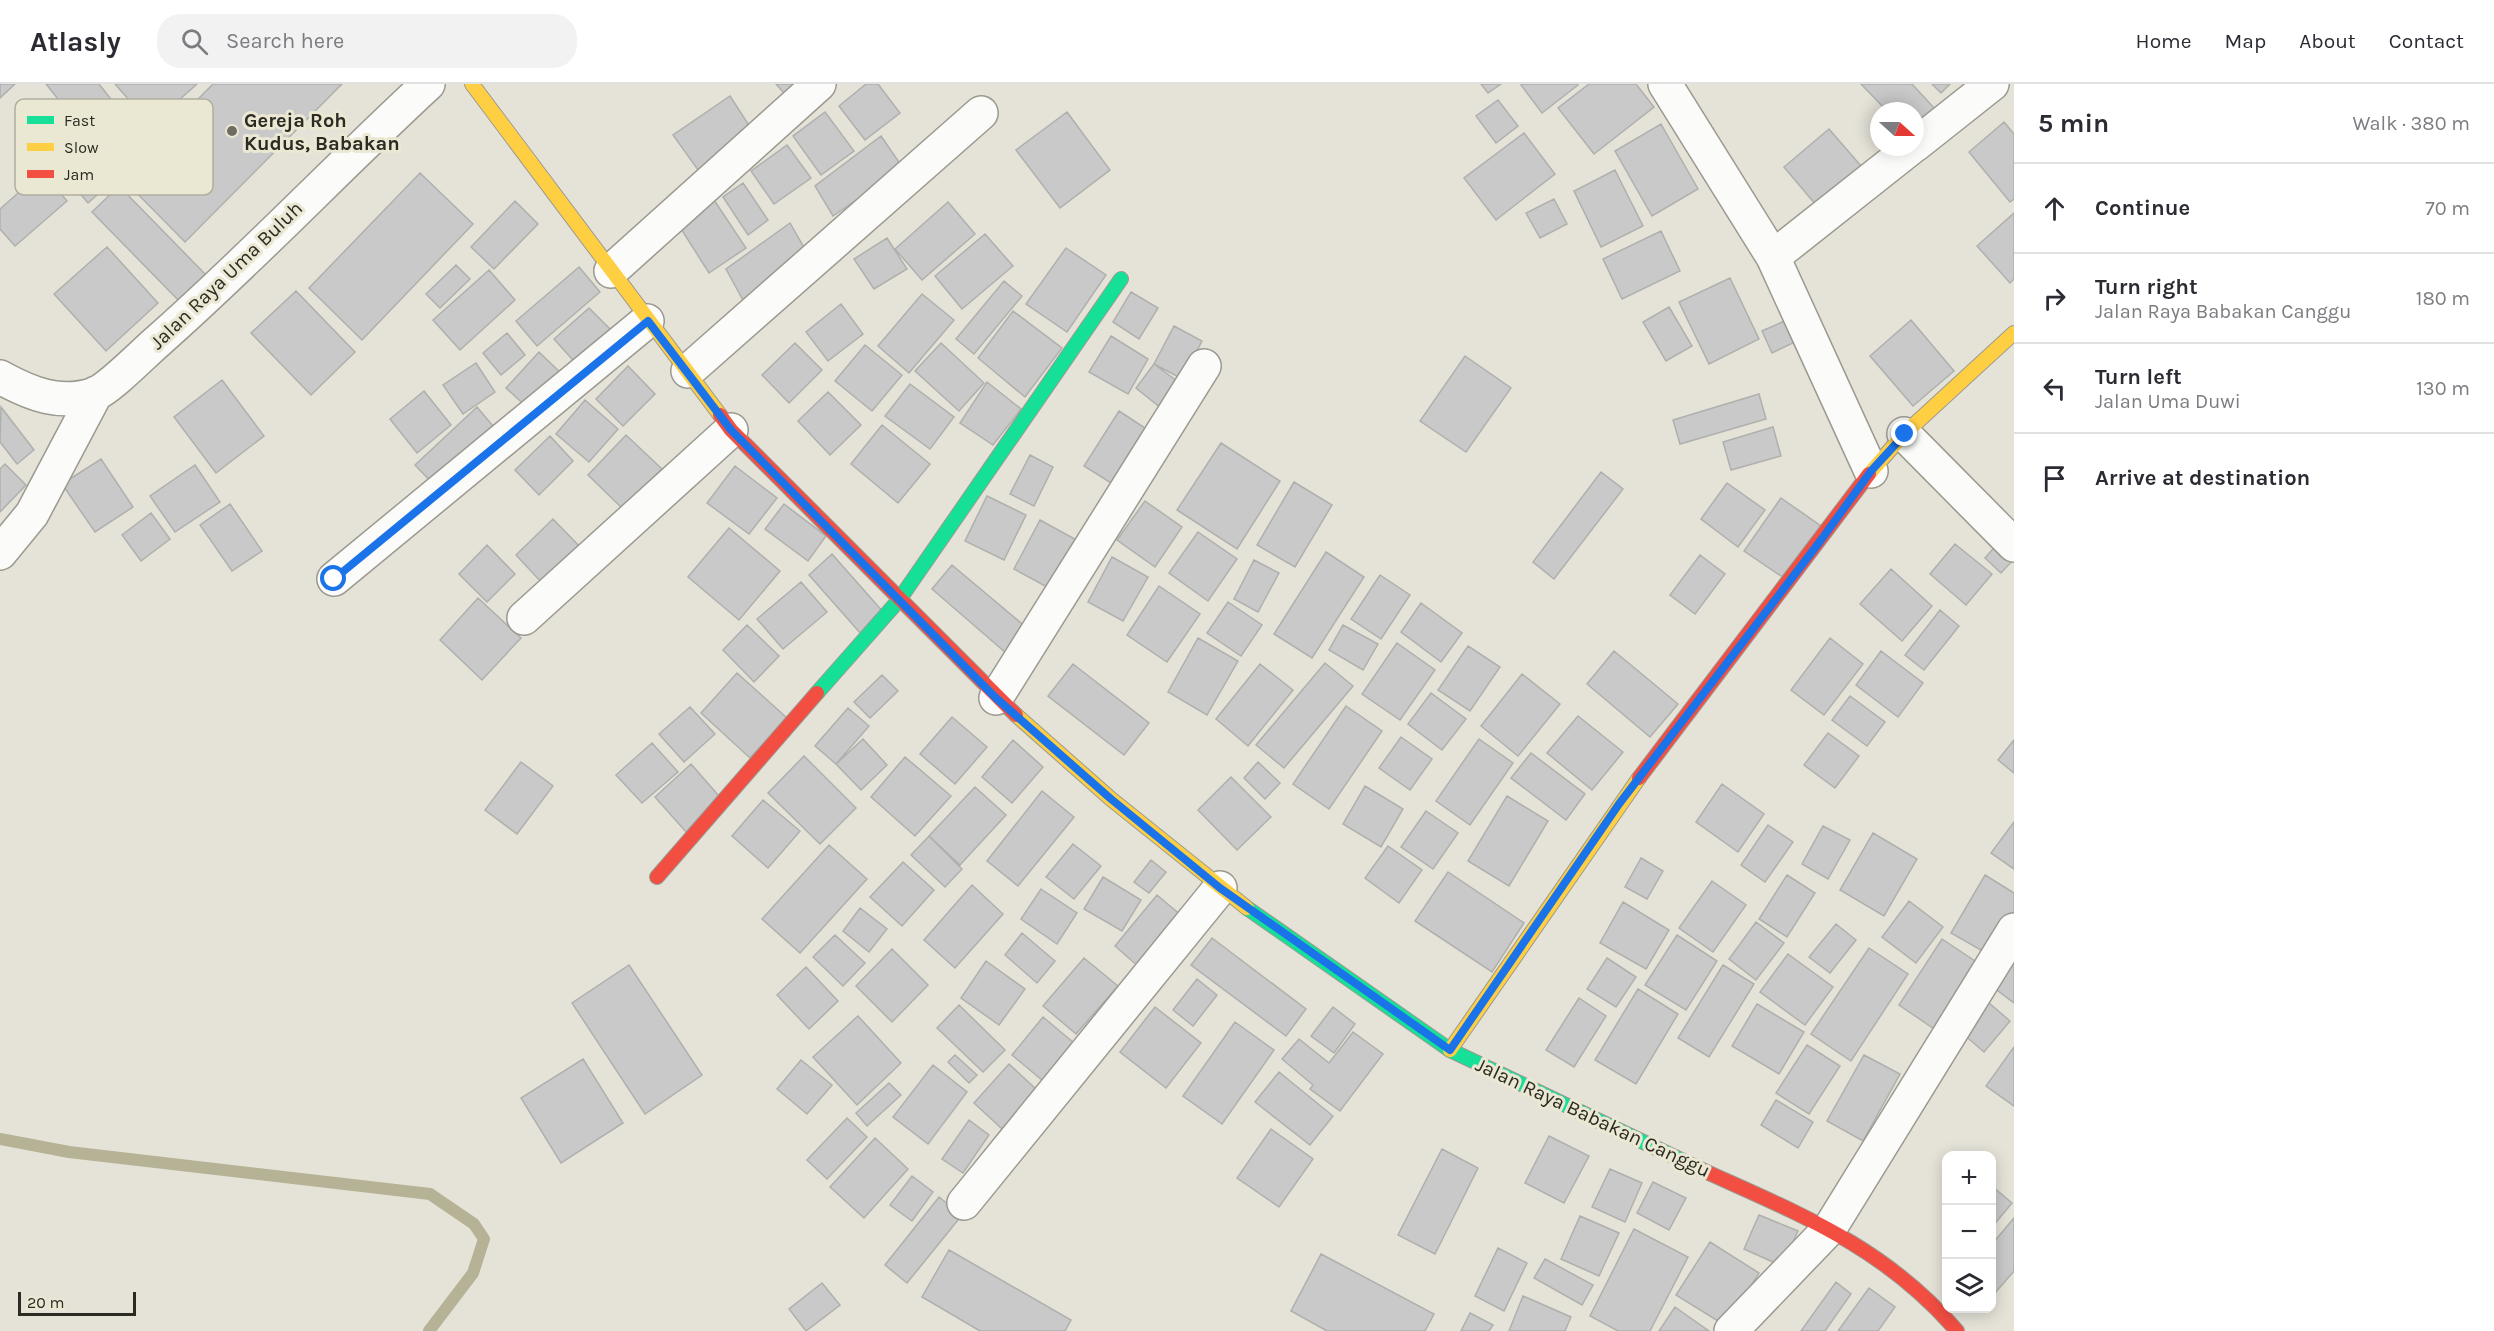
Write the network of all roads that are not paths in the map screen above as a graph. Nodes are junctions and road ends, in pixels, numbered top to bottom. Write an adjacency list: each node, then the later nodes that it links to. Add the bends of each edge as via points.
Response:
1 (428, 84): 17 (street, Jalan Raya Uma Buluh, via 193,310)
2 (472, 84): 10 (street, Jalan Raya Babakan Canggu)
3 (819, 84): 10 (street)
4 (1665, 84): 9 (street)
5 (1992, 84): 7 (street)
6 (981, 113): 15 (street)
7 (1924, 138)
8 (1901, 156): 9 (street)
9 (1773, 257): 20 (street)
10 (611, 271): 12 (street, Jalan Raya Babakan Canggu)
11 (1121, 279): 24 (street)
12 (648, 321): 15 (street, Jalan Raya Babakan Canggu); 23 (street)
13 (2014, 333): 19 (street)
14 (1204, 366): 26 (street)
15 (688, 371): 18 (street, Jalan Raya Babakan Canggu)
16 (0, 377): 17 (street, via 29,393 55,400)
17 (96, 393): 22 (street, via 32,514)
18 (731, 430): 24 (street, Jalan Raya Babakan Canggu); 25 (street)
19 (1905, 434): 20 (street); 21 (street)
20 (1871, 471): 30 (street, via 1619,804)
21 (2014, 545)
22 (0, 553)
23 (334, 579)
24 (899, 600): 26 (street, Jalan Raya Babakan Canggu); 27 (street)
25 (524, 618)
26 (996, 698): 28 (street, Jalan Raya Babakan Canggu)
27 (657, 877)
28 (1220, 888): 30 (street, Jalan Raya Babakan Canggu); 31 (street)
29 (2014, 930): 32 (street)
30 (1450, 1050): 32 (street, Jalan Raya Babakan Canggu)
31 (964, 1203)
32 (1830, 1228): 33 (street); 34 (street, Jalan Raya Babakan Canggu, via 1886,1264 1933,1303)
33 (1731, 1331)
34 (1957, 1331)

